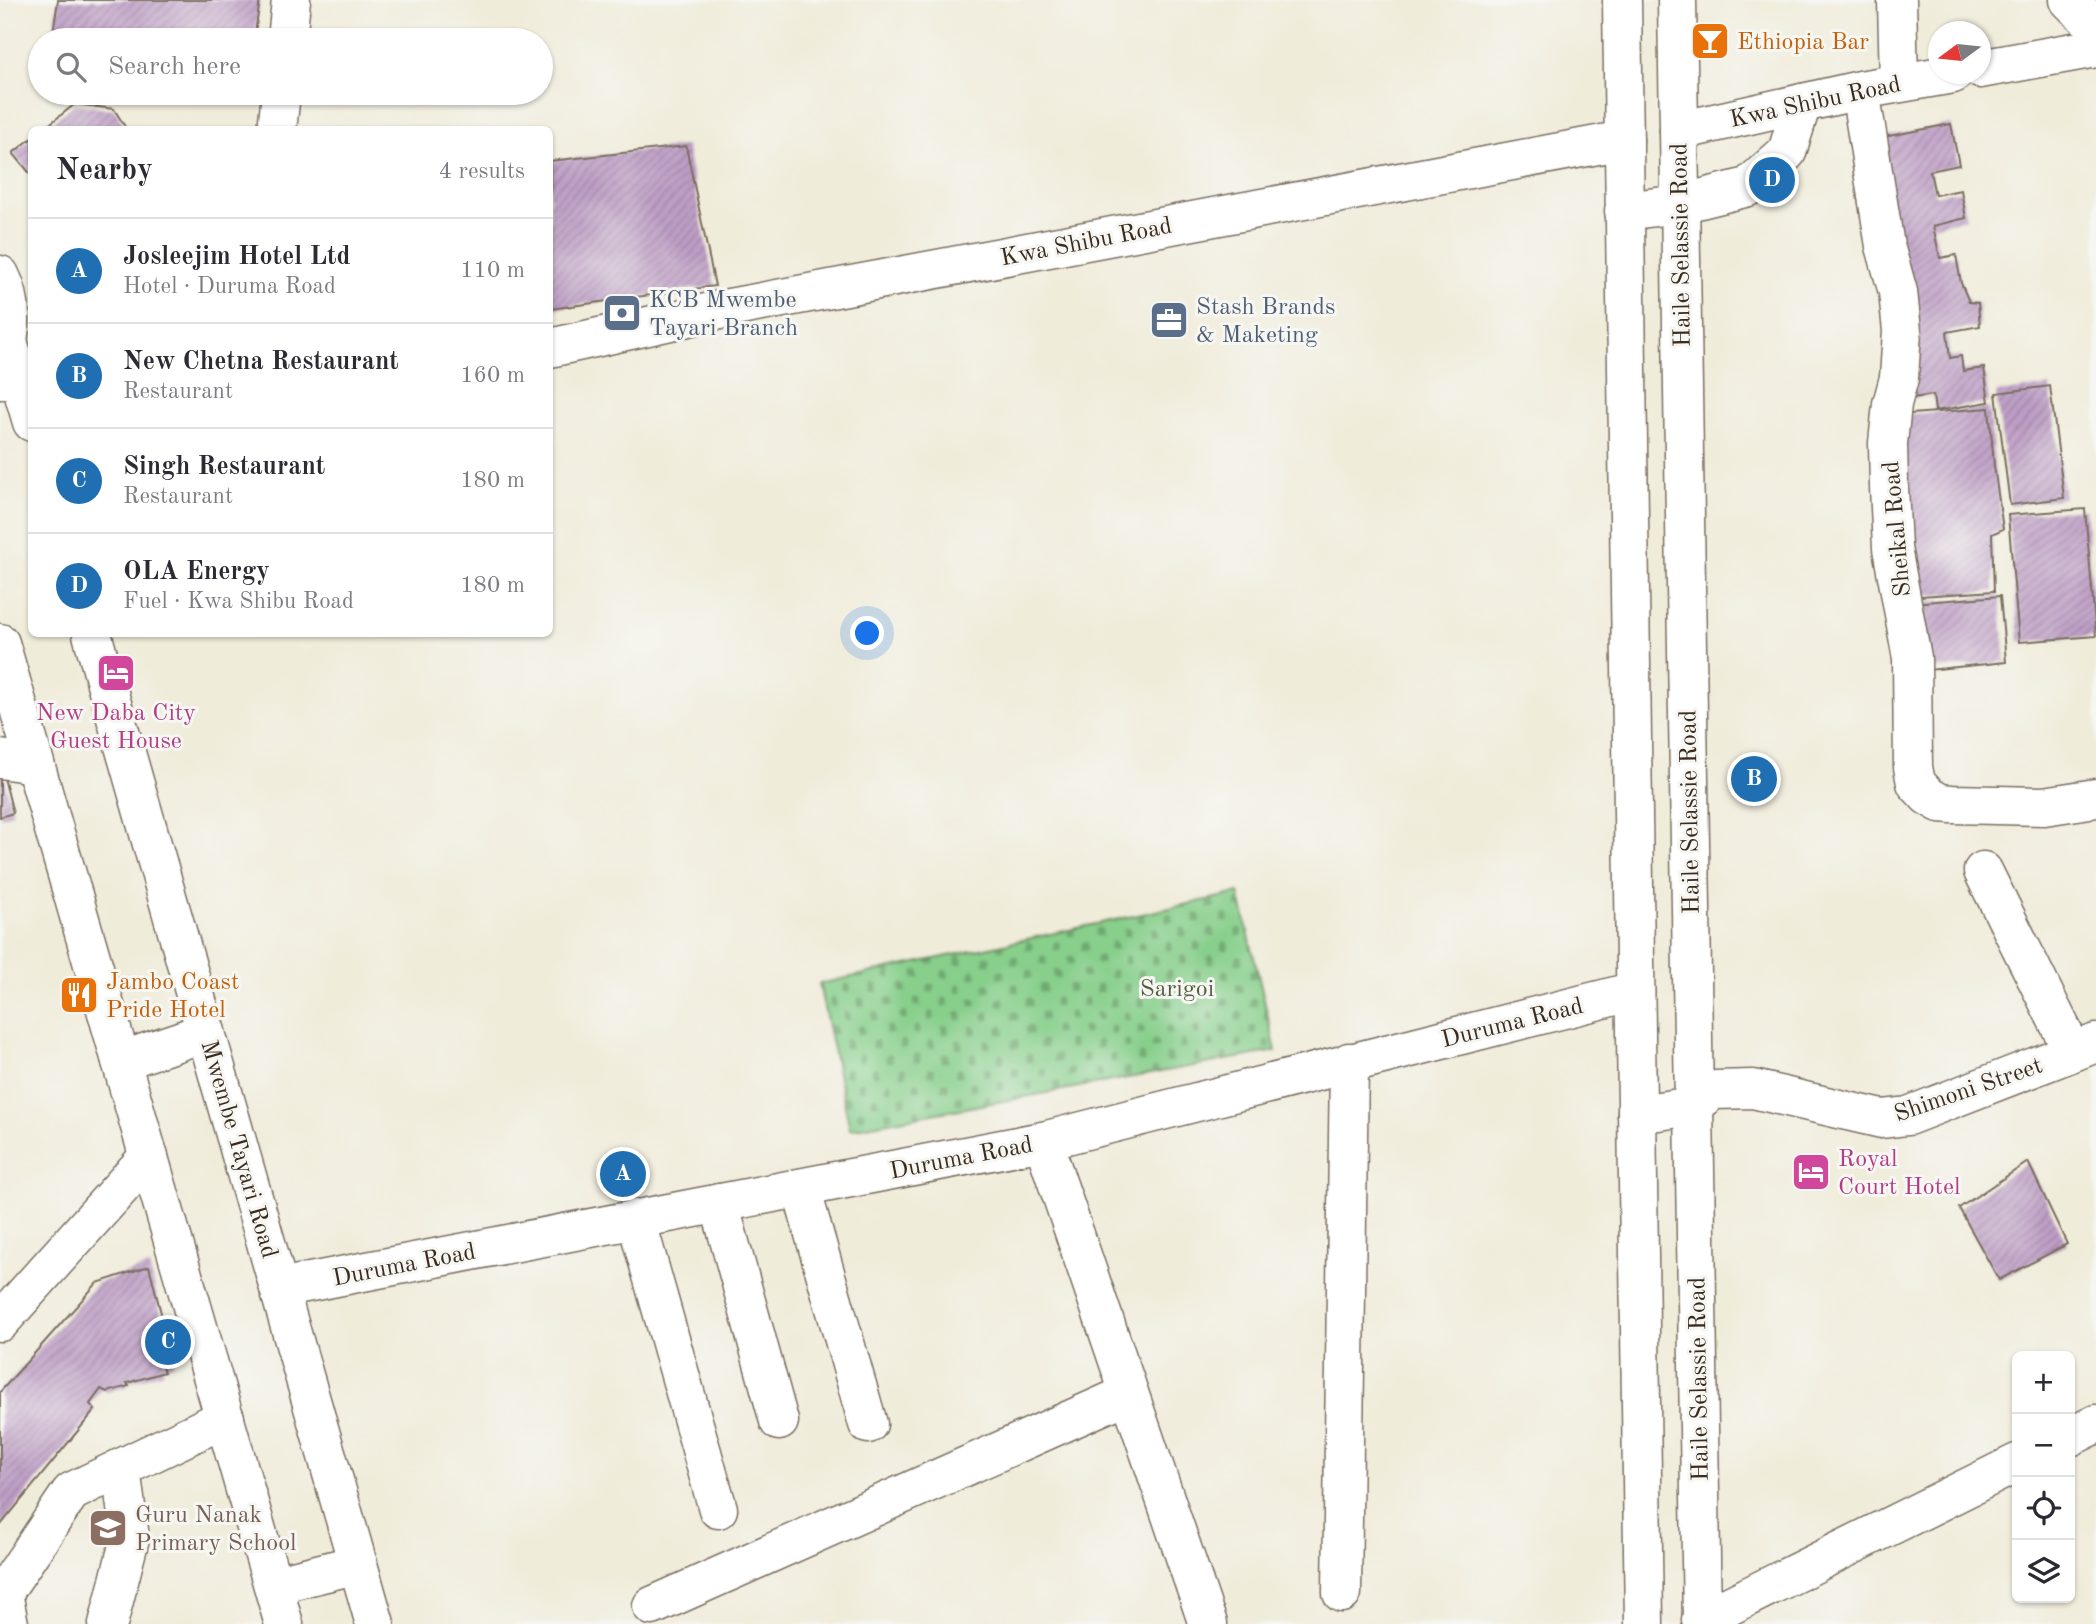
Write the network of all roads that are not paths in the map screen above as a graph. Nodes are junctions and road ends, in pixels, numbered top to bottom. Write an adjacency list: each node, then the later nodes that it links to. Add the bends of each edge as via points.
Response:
1 (291, 0): 7 (main road)
2 (1898, 0): 11 (main road)
3 (2069, 0): 6 (main road)
4 (1677, 8): 5 (main road); 16 (main road, Haile Selassie Road)
5 (1622, 12): 17 (main road)
6 (2096, 27)
7 (288, 28)
8 (2096, 48): 9 (main road)
9 (1991, 67)
10 (1928, 78): 11 (main road, Kwa Shibu Road)
11 (1899, 83): 12 (main road, Kwa Shibu Road)
12 (1860, 90): 13 (main road, Kwa Shibu Road); 28 (main road, Sheikal Road, via 1902,331 1888,443 1889,487 1892,548 1912,658 1916,783 1940,803 1952,804 2044,806)
13 (1802, 103): 16 (main road, Kwa Shibu Road); 18 (main road, via 1787,152 1748,187)
14 (280, 105): 15 (main road)
15 (277, 126)
16 (1679, 131): 18 (main road, Haile Selassie Road)
17 (1624, 140): 19 (main road); 22 (main road, Kwa Shibu Road, via 724,309)
18 (1680, 204): 19 (main road); 36 (main road, Haile Selassie Road)
19 (1624, 211): 30 (main road)
20 (0, 275): 21 (main road)
21 (17, 326): 23 (main road); 24 (main road)
22 (553, 347)
23 (0, 380)
24 (28, 396)
25 (93, 637): 31 (main road, Mwembe Tayari Road)
26 (0, 643): 27 (main road)
27 (17, 762): 33 (main road)
28 (2096, 798)
29 (1983, 871): 32 (main road)
30 (1635, 991): 34 (main road, Duruma Road); 37 (main road)
31 (206, 1032): 33 (main road); 44 (main road, Mwembe Tayari Road)
32 (2085, 1047): 35 (main road, Shimoni Street, via 1908,1116 1882,1119)
33 (121, 1061): 39 (main road)
34 (1349, 1062): 38 (main road, Duruma Road); 57 (main road)
35 (1752, 1089): 36 (main road, Shimoni Street, via 1715,1090); 40 (main road, via 1710,1121)
36 (1694, 1106): 37 (main road, Shimoni Street); 40 (main road, Haile Selassie Road)
37 (1637, 1114): 65 (main road)
38 (1044, 1140): 41 (main road, Duruma Road); 46 (main road)
39 (149, 1156): 45 (main road); 47 (main road)
40 (1695, 1159): 59 (main road, Haile Selassie Road)
41 (801, 1188): 42 (main road, Duruma Road); 49 (main road)
42 (719, 1203): 43 (main road, Duruma Road); 48 (main road)
43 (636, 1219): 44 (main road, Duruma Road); 54 (main road)
44 (279, 1288): 55 (main road, Mwembe Tayari Road)
45 (0, 1322)
46 (1128, 1394): 58 (main road); 64 (main road)
47 (225, 1418): 53 (main road); 56 (main road)
48 (779, 1421)
49 (868, 1424)
50 (2096, 1424): 51 (main road)
51 (2075, 1434)
52 (2012, 1466): 59 (main road)
53 (121, 1468): 60 (main road, via 71,1492 3,1593); 61 (main road, via 130,1538)
54 (718, 1509)
55 (358, 1563): 56 (main road); 63 (main road, Mwembe Tayari Road)
56 (273, 1584): 62 (main road)
57 (1342, 1593)
58 (652, 1606)
59 (1702, 1622)
60 (9, 1624)
61 (108, 1624)
62 (284, 1624)
63 (376, 1624)
64 (1208, 1624)
65 (1644, 1624)

